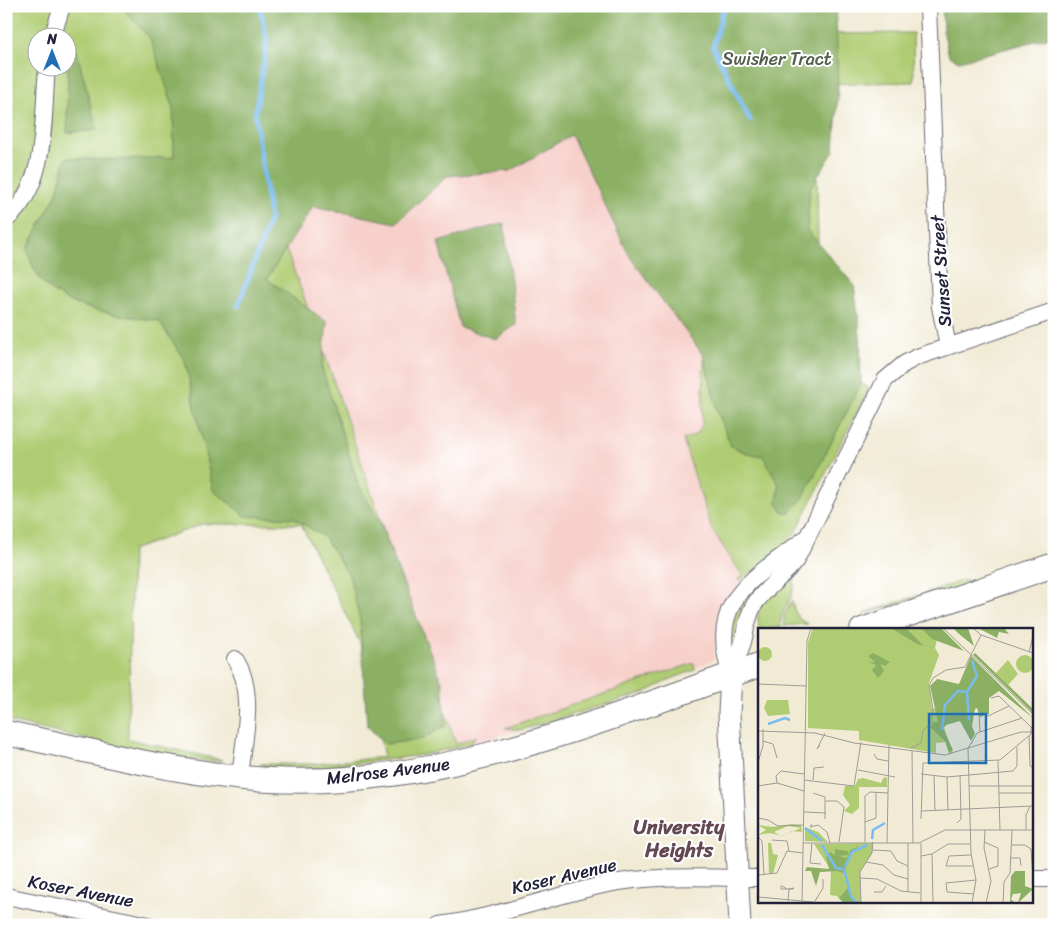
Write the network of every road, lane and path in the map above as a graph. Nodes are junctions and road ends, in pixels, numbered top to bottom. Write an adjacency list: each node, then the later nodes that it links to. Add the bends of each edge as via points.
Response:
1 (62, 6): 3 (street)
2 (928, 6): 7 (street, Sunset Street, via 940,307)
3 (55, 28)
4 (46, 78): 5 (street, via 38,168 26,193)
5 (6, 220)
6 (1054, 311): 7 (street)
7 (948, 346): 12 (street, Sunset Street, via 904,364 885,380 790,569 754,604)
8 (1054, 565): 9 (main road)
9 (868, 628)
10 (235, 659): 14 (street, via 242,669 246,689)
11 (758, 665): 12 (main road, Melrose Avenue)
12 (731, 675): 14 (main road, Melrose Avenue, via 550,737 436,768 364,778 305,781); 15 (street, Sunset Street, via 729,713)
13 (6, 733): 14 (main road, Melrose Avenue)
14 (240, 778)
15 (749, 878): 20 (street, Koser Avenue, via 661,878 622,882); 21 (street, Sunset Street)
16 (1032, 879): 17 (street)
17 (1054, 879)
18 (6, 896): 19 (street, Koser Avenue)
19 (149, 925)
20 (440, 925)
21 (740, 925)

